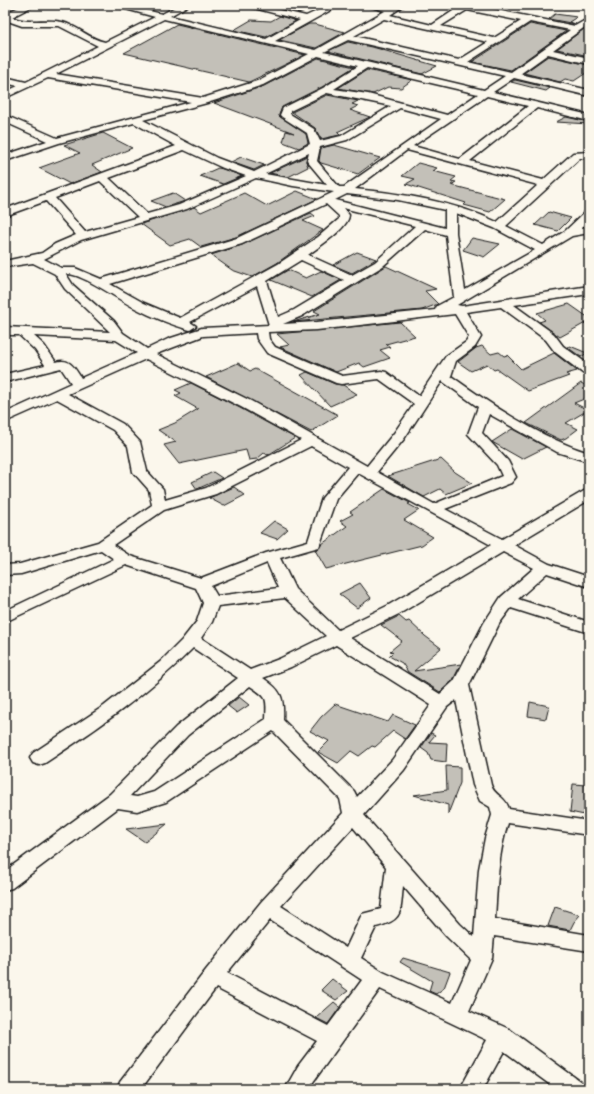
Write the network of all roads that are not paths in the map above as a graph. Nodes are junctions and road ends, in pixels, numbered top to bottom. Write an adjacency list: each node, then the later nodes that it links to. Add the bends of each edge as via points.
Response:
1 (32, 5): 19 (street, via 12,12 8,18 31,25 65,25 93,42)
2 (116, 5): 10 (street)
3 (185, 5): 10 (street)
4 (249, 5): 11 (street)
5 (336, 5): 11 (street)
6 (369, 5): 8 (street)
7 (467, 6): 12 (street); 14 (street)
8 (396, 8): 9 (street)
9 (382, 16): 14 (street); 16 (street)
10 (162, 17): 18 (street); 19 (street)
11 (307, 19): 18 (street)
12 (528, 20): 15 (street); 17 (street)
13 (589, 20): 15 (street)
14 (434, 27): 17 (street)
15 (576, 29): 21 (street)
16 (347, 37): 20 (street); 22 (street)
17 (496, 40): 24 (street)
18 (268, 41): 20 (street)
19 (106, 45): 27 (street)
20 (318, 52): 25 (street); 35 (street, via 260,83)
21 (546, 52): 23 (street); 28 (street)
22 (413, 53): 24 (street); 26 (street)
23 (589, 61)
24 (459, 64): 28 (street)
25 (365, 65): 26 (street); 31 (street)
26 (387, 70): 32 (street)
27 (47, 75): 30 (street); 35 (street)
28 (511, 76): 32 (street); 33 (street)
29 (5, 80): 30 (street)
30 (27, 85): 34 (street)
31 (326, 90): 36 (street, via 353,93); 43 (street, via 286,110 285,115 311,130)
32 (486, 93): 37 (street); 39 (street)
33 (589, 93)
34 (5, 95)
35 (204, 101): 41 (street)
36 (399, 105): 39 (street); 43 (street, via 344,138)
37 (536, 105): 40 (street); 48 (street)
38 (5, 118): 42 (street)
39 (448, 118): 45 (street)
40 (589, 118)
41 (135, 120): 42 (street); 44 (street)
42 (56, 141): 47 (street)
43 (317, 145): 49 (street); 52 (street, via 312,161)
44 (184, 146): 49 (street, via 220,163); 50 (street)
45 (405, 147): 48 (street); 53 (street)
46 (589, 155): 51 (street, via 577,155)
47 (5, 158)
48 (462, 162): 51 (street)
49 (257, 175): 52 (street); 59 (street, via 183,207)
50 (102, 177): 54 (street); 59 (street)
51 (545, 184): 61 (street)
52 (336, 188): 53 (street)
53 (347, 190): 55 (street); 56 (street)
54 (48, 197): 57 (street); 65 (street)
55 (328, 200): 60 (street); 67 (street, via 341,212 344,219 338,227); 73 (street, via 238,242)
56 (450, 208): 61 (street); 63 (street)
57 (5, 214)
58 (589, 214): 64 (street)
59 (145, 218): 65 (street)
60 (424, 225): 63 (street); 72 (street, via 394,253)
61 (500, 225): 66 (street)
62 (589, 230): 64 (street)
63 (451, 232): 75 (street)
64 (569, 234): 66 (street)
65 (83, 236): 68 (street)
66 (543, 250): 75 (street)
67 (300, 255): 71 (street); 72 (street)
68 (35, 259): 69 (street); 70 (street)
69 (5, 264)
70 (59, 272): 73 (street, via 70,270); 83 (street, via 69,287 110,324)
71 (261, 279): 77 (street); 78 (street)
72 (353, 280): 78 (street)
73 (100, 283): 77 (street, via 140,306)
74 (589, 290): 76 (street)
75 (459, 303): 76 (street); 78 (street, via 435,313 317,326); 85 (street, via 474,337 471,344)
76 (504, 303): 87 (street, via 550,337 559,349)
77 (180, 322): 82 (street)
78 (276, 326): 79 (street)
79 (261, 330): 82 (street); 91 (street, via 271,350 306,366 341,380 380,375)
80 (5, 331): 81 (street)
81 (22, 331): 83 (street); 86 (street, via 40,348)
82 (202, 332): 84 (street)
83 (119, 336): 84 (street)
84 (146, 354): 89 (street); 94 (street, via 246,404)
85 (450, 359): 91 (street); 92 (street, via 444,377)
86 (52, 366): 88 (street); 89 (street, via 67,366)
87 (589, 372)
88 (5, 378)
89 (80, 385): 90 (street)
90 (57, 394): 93 (street); 98 (street, via 118,427 135,445 140,472 156,489)
91 (421, 403): 96 (street, via 399,436)
92 (485, 406): 95 (street, via 562,449); 99 (street, via 475,434 503,464 509,477)
93 (5, 418)
94 (310, 441): 96 (street); 98 (street, via 211,491)
95 (589, 458)
96 (363, 469): 99 (street); 102 (street, via 329,498 314,544)
97 (589, 494): 101 (street)
98 (159, 507): 100 (street)
99 (433, 509): 101 (street)
100 (103, 545): 103 (street); 105 (street, via 21,569)
101 (504, 545): 104 (street); 113 (street, via 393,610)
102 (271, 556): 107 (street); 108 (street)
103 (125, 559): 107 (street); 111 (street)
104 (544, 567): 106 (street); 109 (street)
105 (5, 570)
106 (589, 582)
107 (202, 584): 110 (street)
108 (288, 592): 110 (street); 113 (street)
109 (507, 601): 112 (street); 116 (street, via 492,623)
110 (211, 602): 114 (street, via 209,614)
111 (5, 617)
112 (589, 628)
113 (336, 637): 115 (street); 117 (street)
114 (192, 640): 115 (street); 119 (street, via 162,670)
115 (250, 677): 118 (street, via 271,692 275,702); 120 (street, via 182,731)
116 (461, 685): 117 (street); 122 (street, via 482,785 486,796 498,803)
117 (441, 703): 121 (street, via 398,766)
118 (274, 722): 120 (street, via 160,797 137,804); 121 (street, via 348,796)
119 (39, 758)
120 (116, 799): 125 (street)
121 (353, 815): 124 (street); 126 (street)
122 (501, 815): 123 (street); 127 (street, via 489,869)
123 (589, 828)
124 (396, 866): 129 (street, via 453,930); 130 (street, via 390,912 386,916 370,920)
125 (5, 882)
126 (268, 908): 130 (street); 131 (street)
127 (485, 926): 128 (street); 129 (street)
128 (589, 943)
129 (482, 958): 133 (street)
130 (350, 960): 132 (street)
131 (213, 976): 135 (street); 136 (street)
132 (376, 978): 133 (street); 135 (street)
133 (457, 1015): 134 (street)
134 (501, 1036): 138 (street); 139 (street)
135 (331, 1038): 137 (street)
136 (128, 1089)
137 (296, 1089)
138 (471, 1089)
139 (573, 1089)

